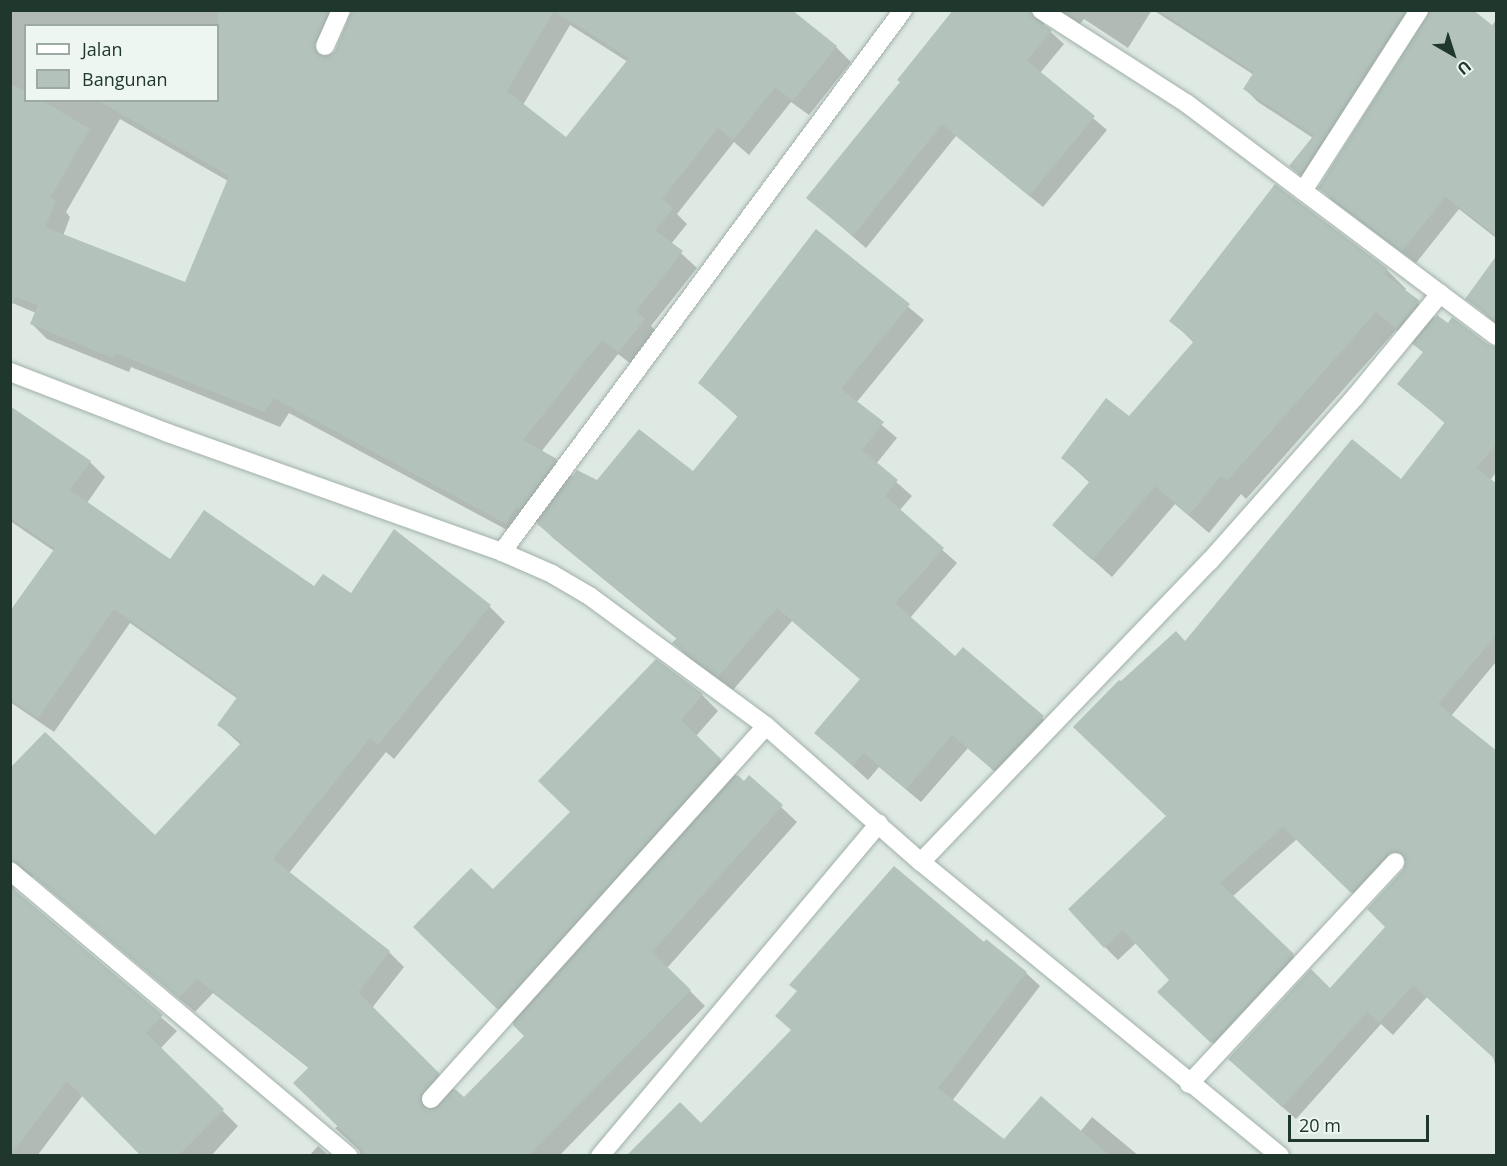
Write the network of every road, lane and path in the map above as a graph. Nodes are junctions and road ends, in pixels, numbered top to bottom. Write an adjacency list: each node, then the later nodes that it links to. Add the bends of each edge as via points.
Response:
1 (341, 10): 5 (street)
2 (903, 10): 10 (street)
3 (1041, 10): 6 (street, via 1186,104)
4 (1419, 10): 6 (street)
5 (325, 46)
6 (1304, 191): 7 (street)
7 (1440, 294): 8 (street); 13 (street, via 1210,561)
8 (1497, 336)
9 (11, 373): 10 (street)
10 (502, 552): 11 (street, via 591,597)
11 (766, 726): 12 (street); 17 (street)
12 (879, 824): 13 (street); 19 (street)
13 (921, 862): 16 (street)
14 (1395, 862): 16 (street)
15 (10, 871): 18 (street)
16 (1189, 1084): 20 (street)
17 (431, 1099)
18 (349, 1155)
19 (600, 1155)
20 (1280, 1155)

